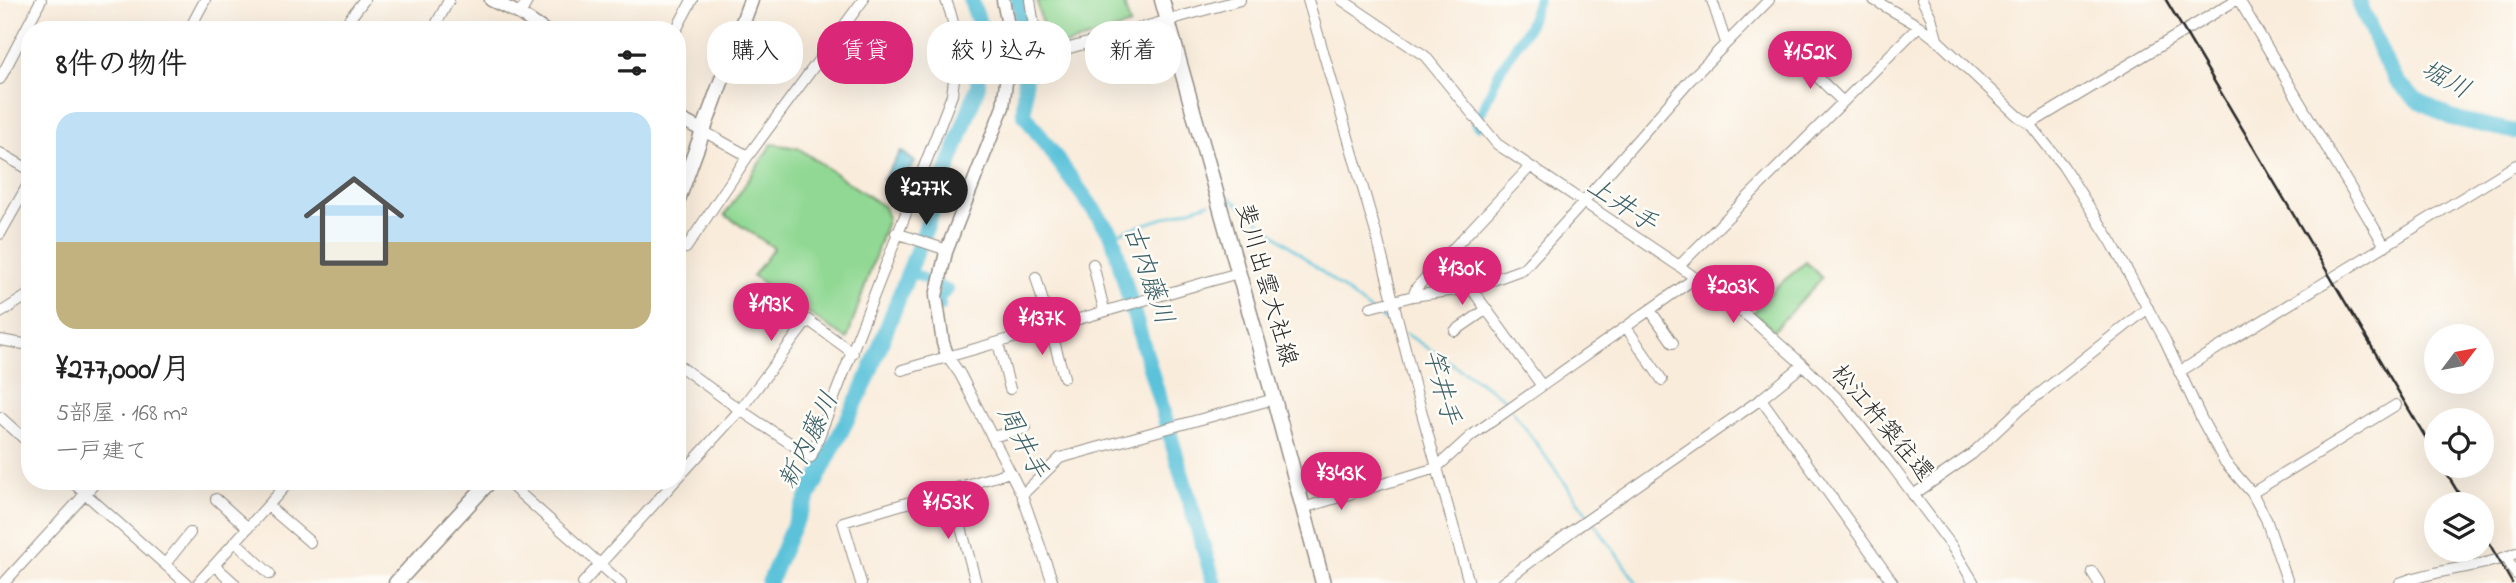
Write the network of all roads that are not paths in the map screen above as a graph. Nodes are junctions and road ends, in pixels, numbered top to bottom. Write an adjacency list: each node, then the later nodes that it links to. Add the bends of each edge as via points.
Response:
1 (41, 0): 23 (street)
2 (205, 0): 24 (street)
3 (364, 0): 25 (street)
4 (449, 0): 26 (street)
5 (491, 0): 22 (street)
6 (528, 0): 22 (street)
7 (692, 0): 28 (street)
8 (751, 0): 45 (main road)
9 (863, 0): 47 (street)
10 (946, 0): 29 (street)
11 (1003, 0): 30 (street)
12 (1030, 0): 31 (street)
13 (1162, 0): 32 (main road, 斐川出雲大社線)
14 (1240, 0): 32 (street)
15 (1308, 0): 67 (street)
16 (1342, 0): 50 (street, 松江杵築往還, via 1425,56 1497,144)
17 (1712, 0): 36 (street)
18 (1769, 0): 36 (street)
19 (1874, 0): 33 (street)
20 (1922, 0): 35 (street)
21 (2237, 0): 44 (street); 56 (street)
22 (520, 14): 27 (street)
23 (30, 21)
24 (194, 21)
25 (348, 21)
26 (438, 21)
27 (530, 21)
28 (681, 21)
29 (955, 21)
30 (1007, 21)
31 (1033, 21)
32 (1168, 21)
33 (1919, 26): 35 (street); 42 (street)
34 (21, 39): 39 (street)
35 (1937, 40): 44 (street)
36 (1726, 43): 53 (street)
37 (1799, 59): 42 (street)
38 (1181, 68): 61 (main road, 斐川出雲大社線)
39 (0, 79)
40 (953, 84): 55 (street)
41 (1006, 84): 58 (street, via 1003,107)
42 (1843, 102): 60 (street)
43 (686, 122): 45 (street)
44 (2030, 124): 69 (street, via 2063,166)
45 (703, 131): 47 (street); 51 (main road)
46 (0, 153): 48 (street)
47 (748, 156): 57 (street)
48 (21, 165)
49 (2516, 165): 56 (street)
50 (1529, 167): 53 (street, 松江杵築往還); 65 (street)
51 (686, 177)
52 (21, 197): 54 (street)
53 (1583, 202): 60 (street, 松江杵築往還); 64 (street, via 1523,269)
54 (0, 234)
55 (898, 234): 58 (street); 81 (street)
56 (2385, 246): 86 (street)
57 (686, 248)
58 (943, 250): 82 (street, via 936,296)
59 (1093, 264): 71 (street)
60 (1679, 266): 63 (street, 松江杵築往還)
61 (1238, 273): 71 (street); 91 (main road, 斐川出雲大社線)
62 (1036, 277): 75 (street)
63 (1695, 278): 72 (street); 83 (street, 松江杵築往還)
64 (1471, 288): 65 (street); 70 (street)
65 (1413, 296): 67 (street)
66 (21, 300): 73 (street)
67 (1393, 303): 68 (street); 99 (street)
68 (1371, 307)
69 (2148, 308): 86 (street); 112 (street, via 2020,409 1972,454)
70 (1486, 309): 76 (street); 89 (street)
71 (1104, 310): 75 (street)
72 (1650, 310): 74 (street); 79 (street)
73 (0, 313)
74 (1626, 327): 88 (street); 89 (street)
75 (1049, 329): 78 (street); 87 (street)
76 (1455, 331)
77 (0, 341): 80 (street)
78 (998, 343): 82 (street); 90 (street)
79 (1673, 343)
80 (21, 344)
81 (853, 353): 94 (street, via 808,320); 94 (street, via 811,457)
82 (948, 357): 84 (street); 98 (street)
83 (1803, 365): 92 (street); 112 (street, 松江杵築往還, via 1842,403)
84 (902, 370)
85 (686, 371): 94 (street)
86 (2179, 372): 109 (street, via 2225,462)
87 (1064, 377)
88 (1662, 380)
89 (1542, 386): 99 (street, via 1471,436)
90 (1010, 388)
91 (1274, 399): 111 (street, via 1060,458); 115 (main road, 斐川出雲大社線)
92 (1761, 399): 139 (street); 140 (street)
93 (2396, 405): 109 (street)
94 (740, 411): 100 (street)
95 (0, 416): 97 (street)
96 (1026, 428): 98 (street)
97 (21, 436)
98 (992, 437): 101 (street)
99 (1436, 468): 115 (street); 138 (street)
100 (686, 469)
101 (1010, 472): 108 (street); 111 (street)
102 (81, 490): 110 (street)
103 (89, 490): 110 (street)
104 (282, 490): 114 (street)
105 (482, 490): 132 (main road)
106 (516, 490): 122 (street)
107 (667, 490): 122 (street)
108 (951, 490): 135 (street, via 843,522); 136 (street)
109 (2252, 493): 143 (street)
110 (85, 494): 121 (street); 128 (street)
111 (1022, 495): 127 (street)
112 (1913, 495): 141 (street, 松江杵築往還)
113 (216, 499): 116 (street)
114 (268, 506): 116 (street); 119 (street)
115 (1303, 508): 137 (main road, 斐川出雲大社線)
116 (248, 528): 118 (street)
117 (190, 533): 121 (street)
118 (236, 542): 123 (street); 125 (street)
119 (310, 542)
120 (2511, 555): 126 (street); 144 (street)
121 (165, 564): 129 (street)
122 (600, 564): 133 (street); 134 (street)
123 (214, 565): 130 (street); 131 (street)
124 (2092, 572): 142 (street)
125 (270, 574)
126 (2516, 574)
127 (1051, 582)
128 (4, 583)
129 (186, 583)
130 (198, 583)
131 (234, 583)
132 (396, 583)
133 (583, 583)
134 (621, 583)
135 (861, 583)
136 (976, 583)
137 (1323, 583)
138 (1469, 583)
139 (1502, 583)
140 (1893, 583)
141 (1974, 583)
142 (2099, 583)
143 (2288, 583)
144 (2400, 583)

